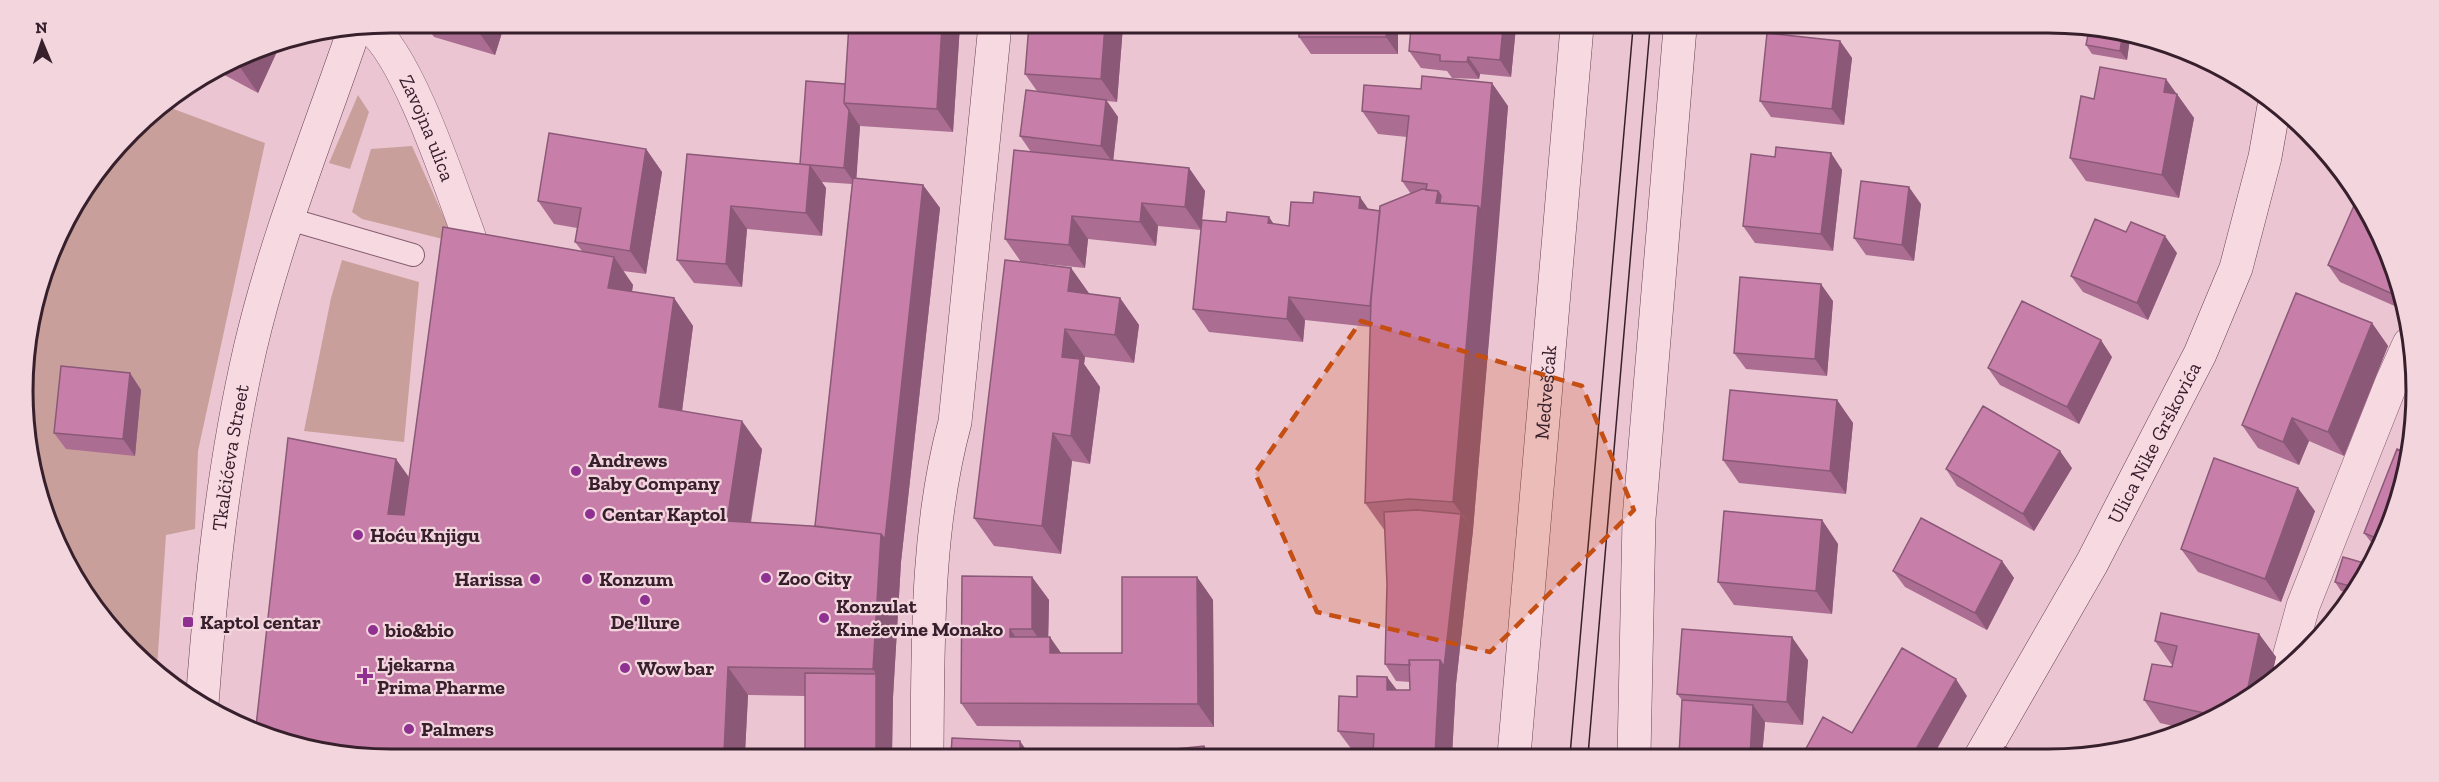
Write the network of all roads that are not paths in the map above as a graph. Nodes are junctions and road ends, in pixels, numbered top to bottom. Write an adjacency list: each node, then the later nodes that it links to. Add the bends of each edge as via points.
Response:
1 (994, 33): 13 (street, via 955,422 942,467 939,496 928,644)
2 (1576, 33): 14 (street, Medveščak)
3 (1680, 33): 15 (street, via 1639,519)
4 (376, 34): 8 (street, Zavojna ulica, via 406,80)
5 (352, 35): 7 (street, Tkalčićeva Street)
6 (2273, 113): 16 (street, Ulica Nike Grškovića, via 2236,268 2200,354 2092,563)
7 (289, 219): 9 (lane); 12 (street, Tkalčićeva Street, via 250,348 231,445 211,579)
8 (469, 236)
9 (413, 255)
10 (2404, 355): 11 (street, via 2303,606)
11 (2290, 655)
12 (203, 695)
13 (927, 749)
14 (1515, 749)
15 (1634, 749)
16 (1985, 749)

